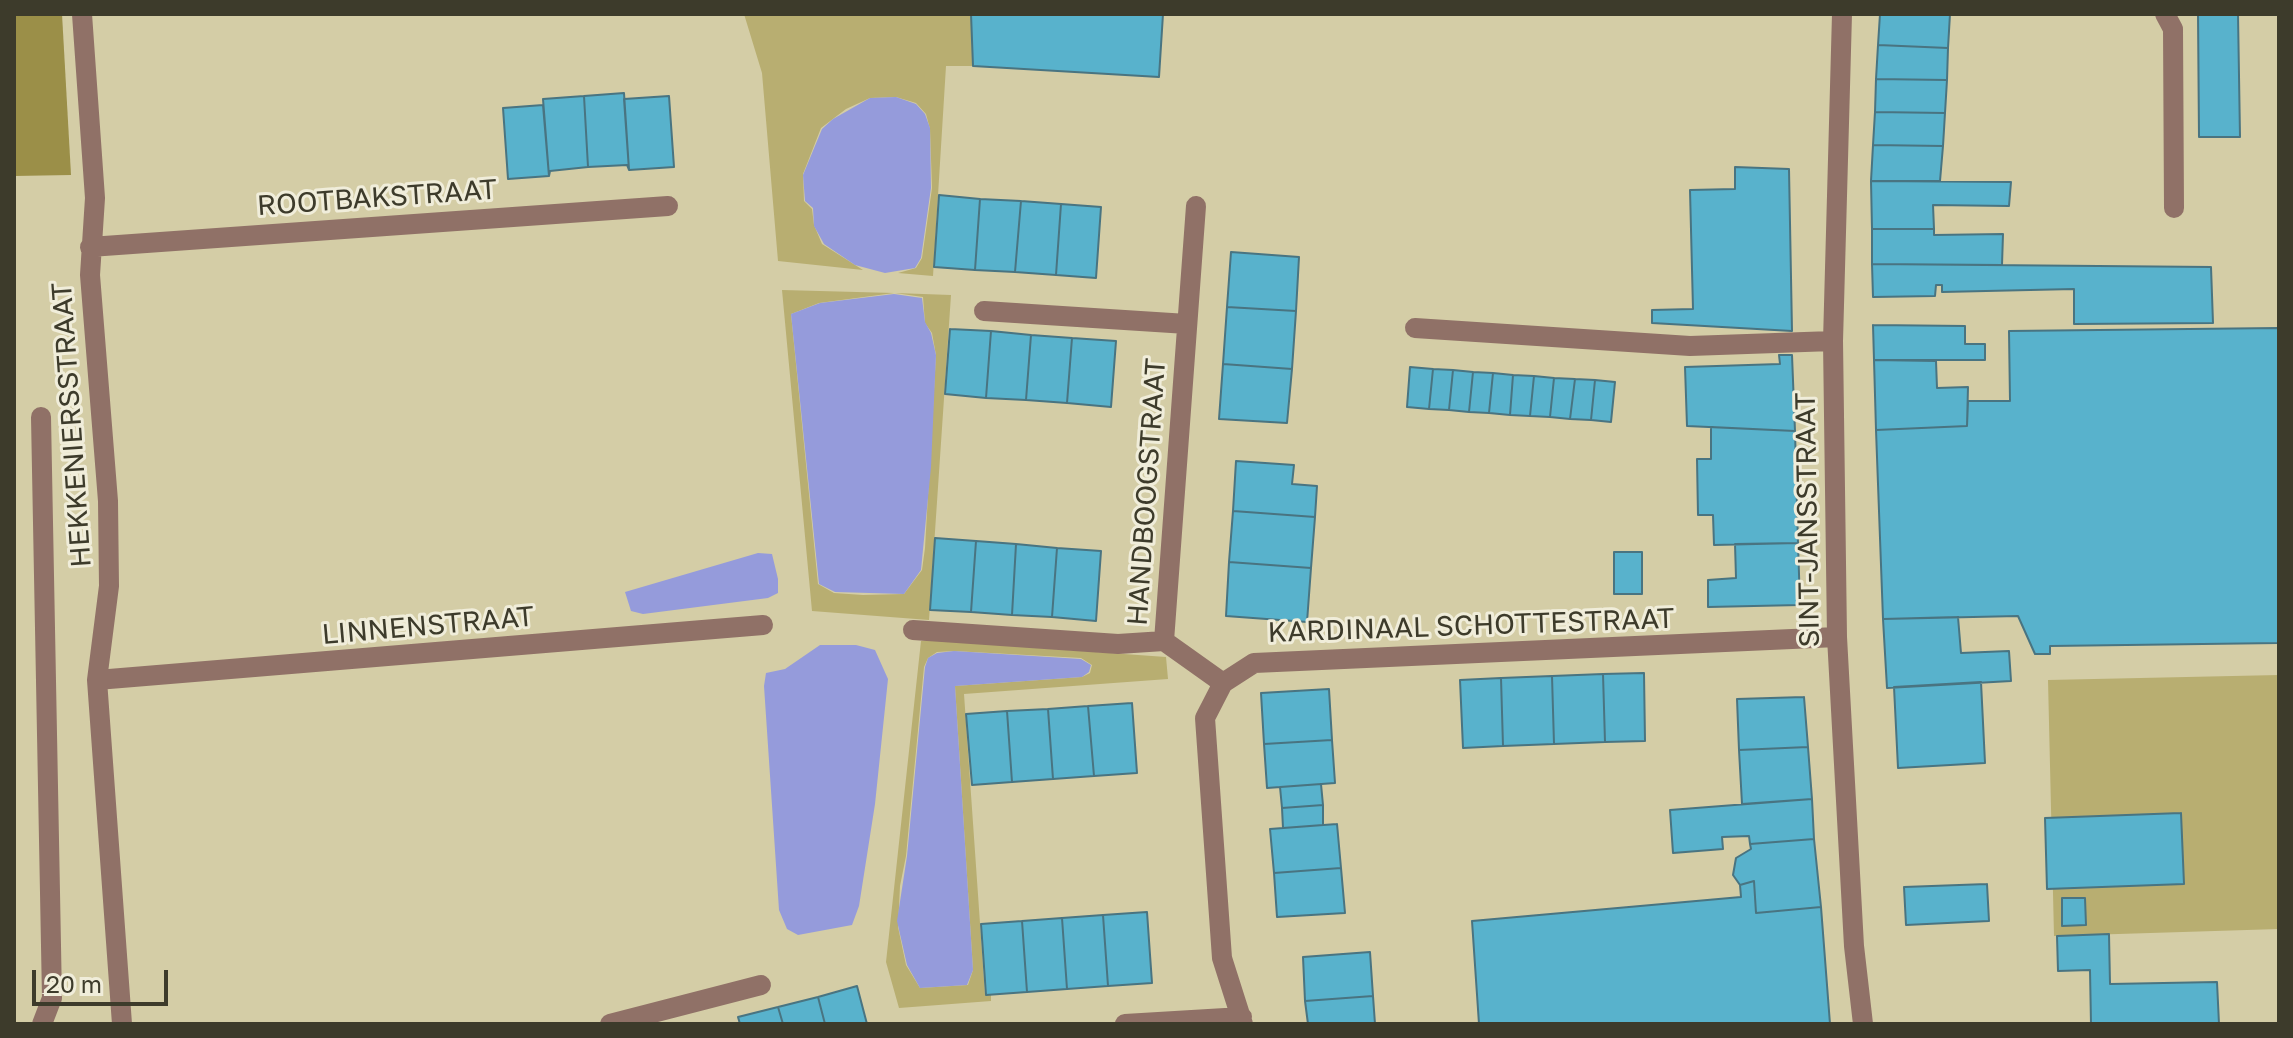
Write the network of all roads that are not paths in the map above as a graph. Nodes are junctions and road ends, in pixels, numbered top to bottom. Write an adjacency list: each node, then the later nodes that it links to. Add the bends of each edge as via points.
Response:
1 (82, 14): 7 (street, HEKKENIERSSTRAAT, via 95,198)
2 (1842, 14): 11 (street, SINT-JANSSTRAAT)
3 (2165, 14): 6 (street, via 2173,29)
4 (668, 206): 7 (street, ROOTBAKSTRAAT)
5 (1196, 206): 9 (street, HANDBOOGSTRAAT)
6 (2174, 208)
7 (90, 247): 17 (street, HEKKENIERSSTRAAT, via 108,501 109,586)
8 (984, 311): 9 (street, HANDBOOGSTRAAT)
9 (1187, 324): 16 (street, HANDBOOGSTRAAT)
10 (1415, 328): 11 (street, via 1690,346)
11 (1833, 341): 15 (street, SINT-JANSSTRAAT)
12 (41, 417): 21 (street, via 52,998)
13 (763, 625): 17 (street, LINNENSTRAAT)
14 (913, 630): 16 (street, via 1118,644)
15 (1837, 637): 18 (street, KARDINAAL SCHOTTESTRAAT, via 1254,663); 25 (street, SINT-JANSSTRAAT)
16 (1164, 641): 18 (street, HANDBOOGSTRAAT)
17 (97, 680): 22 (street, HEKKENIERSSTRAAT)
18 (1223, 683): 20 (street, via 1205,718 1222,958)
19 (761, 985): 23 (street)
20 (1242, 1021): 24 (street)
21 (42, 1024)
22 (122, 1024)
23 (610, 1024)
24 (1125, 1024)
25 (1863, 1024)

